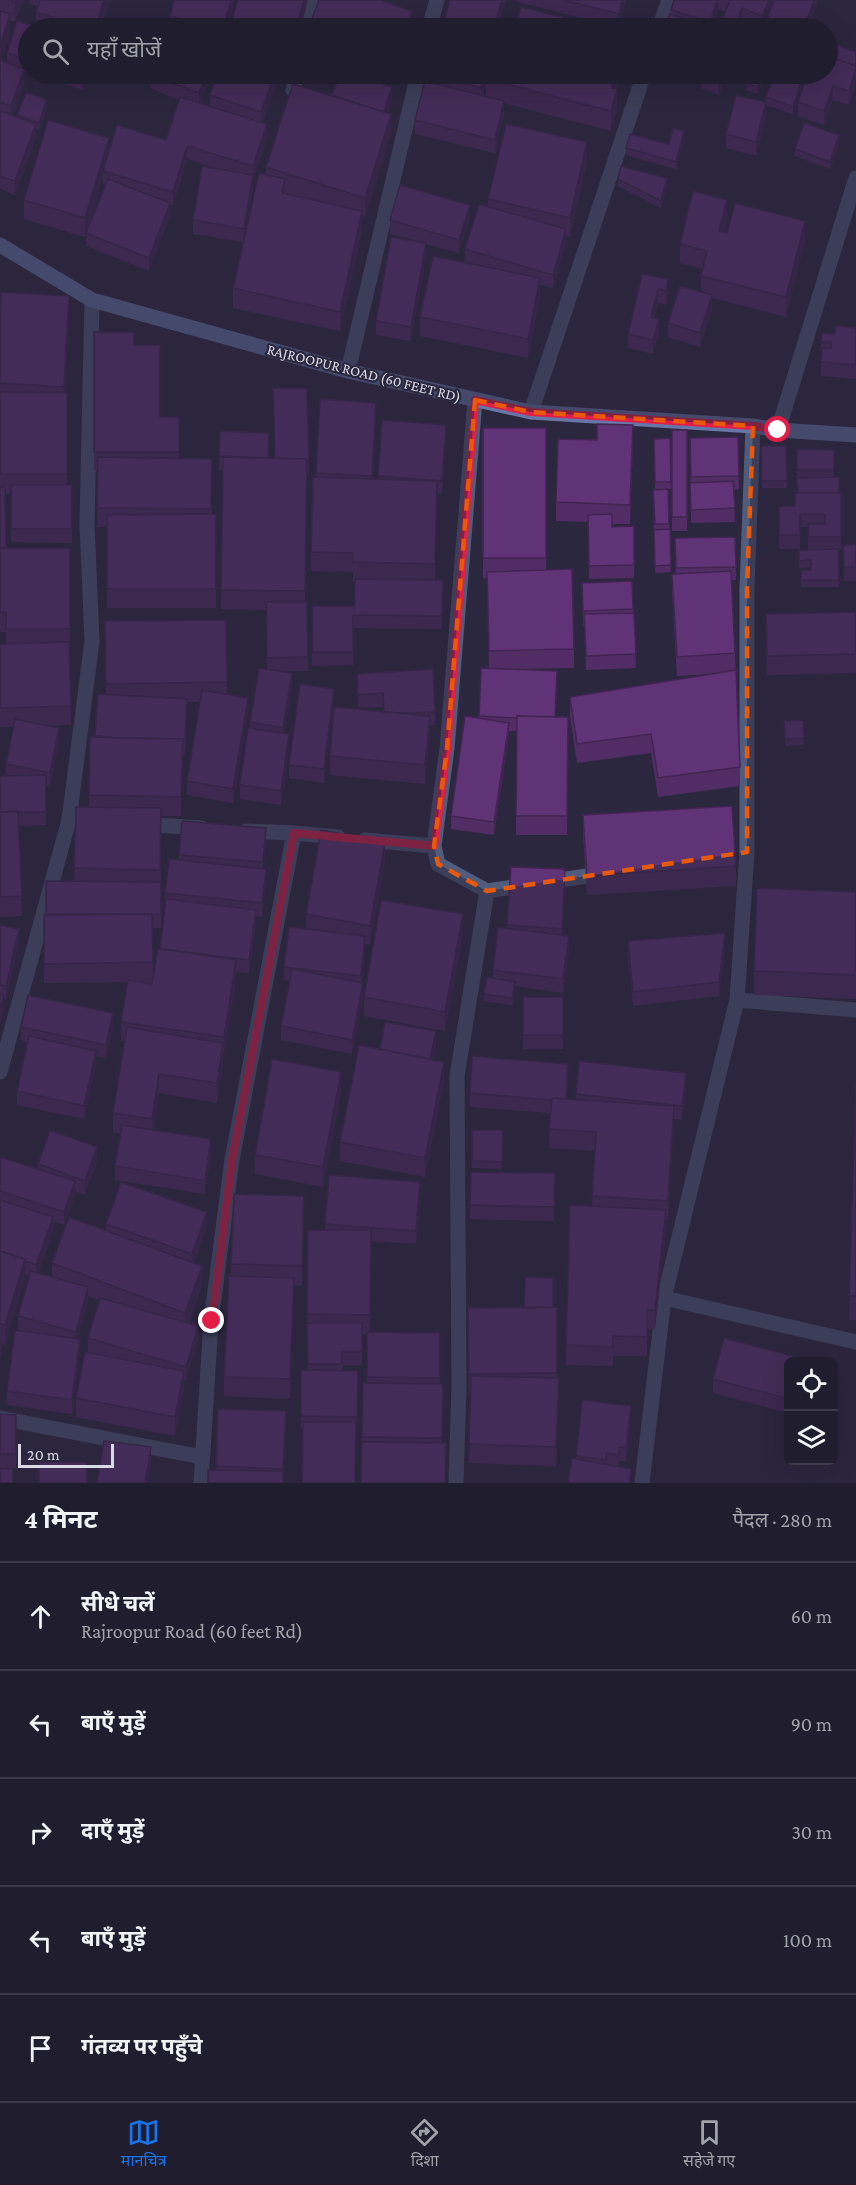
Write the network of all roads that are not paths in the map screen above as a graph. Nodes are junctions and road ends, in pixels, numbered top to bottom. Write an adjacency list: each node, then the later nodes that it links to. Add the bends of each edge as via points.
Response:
1 (315, 0): 4 (street)
2 (437, 0): 5 (street)
3 (669, 0): 6 (street)
4 (310, 18)
5 (432, 18)
6 (663, 18)
7 (294, 84): 10 (street)
8 (416, 84): 14 (street)
9 (641, 84): 16 (street)
10 (293, 90)
11 (856, 178): 18 (street)
12 (0, 245): 13 (main road, RAJROOPUR ROAD (60 FEET RD))
13 (92, 300): 14 (main road, RAJROOPUR ROAD (60 FEET RD)); 29 (street, via 87,524 92,641 74,820)
14 (348, 371): 15 (main road, RAJROOPUR ROAD (60 FEET RD))
15 (475, 400): 16 (main road, RAJROOPUR ROAD (60 FEET RD)); 24 (street, via 447,749)
16 (531, 412): 17 (main road, RAJROOPUR ROAD (60 FEET RD))
17 (753, 426): 18 (main road, RAJROOPUR ROAD (60 FEET RD)); 27 (street)
18 (778, 430): 19 (main road, RAJROOPUR ROAD (60 FEET RD))
19 (856, 435)
20 (128, 824): 21 (street)
21 (211, 828)
22 (235, 830): 23 (street)
23 (294, 833): 24 (street); 33 (street, via 232,1160 212,1321)
24 (434, 846): 26 (street, via 438,864)
25 (617, 872): 26 (street)
26 (487, 891): 35 (street, via 457,1076)
27 (737, 1000): 28 (street); 30 (street)
28 (856, 1010)
29 (0, 1072)
30 (664, 1298): 31 (street); 36 (street)
31 (856, 1342)
32 (0, 1418): 33 (street)
33 (202, 1457): 34 (street)
34 (201, 1483)
35 (456, 1483)
36 (642, 1483)

